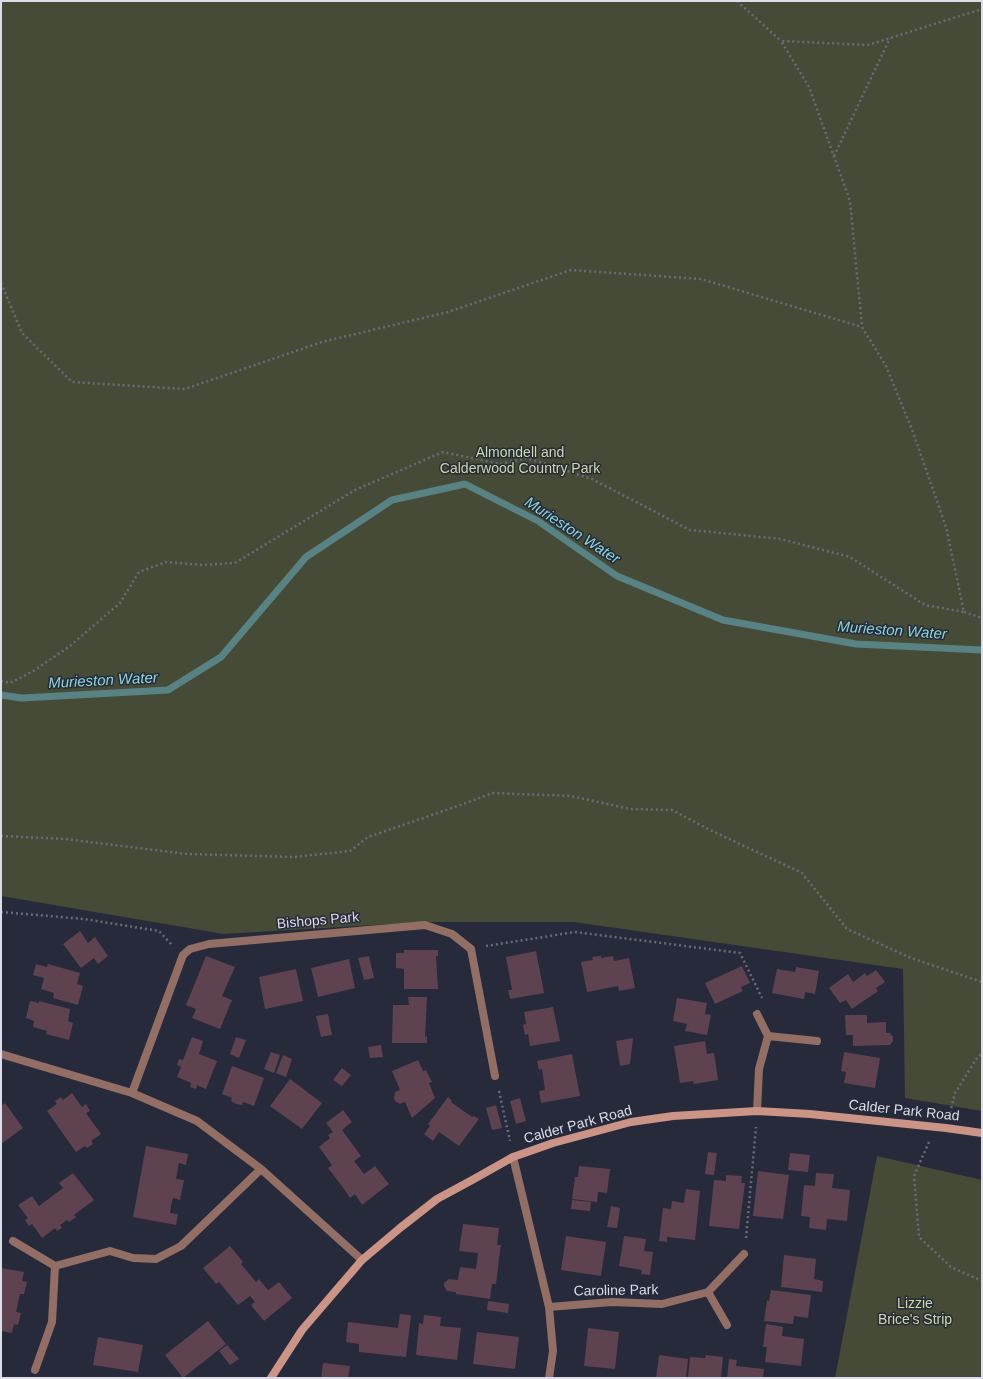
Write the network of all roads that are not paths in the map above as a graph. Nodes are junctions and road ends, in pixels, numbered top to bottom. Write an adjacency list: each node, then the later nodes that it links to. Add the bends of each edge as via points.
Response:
1 (757, 1014): 2 (street)
2 (768, 1036): 3 (street); 7 (street, via 759,1069)
3 (817, 1041)
4 (1, 1054): 6 (street)
5 (495, 1076): 6 (street, Bishops Park, via 471,949 452,934 425,925 209,944 190,949 183,956)
6 (132, 1093): 10 (street, via 197,1121)
7 (758, 1111): 8 (main road, Calder Park Road, via 936,1126); 9 (main road, Calder Park Road, via 672,1116 631,1122)
8 (982, 1133)
9 (513, 1157): 13 (main road, Calder Park Road, via 437,1199); 16 (street)
10 (261, 1169): 13 (street); 14 (street, via 181,1246 156,1259 133,1258 110,1251)
11 (14, 1240): 14 (street)
12 (744, 1254): 15 (street)
13 (362, 1260): 19 (main road, Calder Park Road, via 302,1330)
14 (55, 1266): 18 (street, via 52,1322)
15 (708, 1292): 16 (street, Caroline Park, via 662,1304 612,1302); 17 (street)
16 (549, 1307): 20 (street, via 553,1351)
17 (727, 1325)
18 (35, 1370)
19 (271, 1378)
20 (549, 1378)

